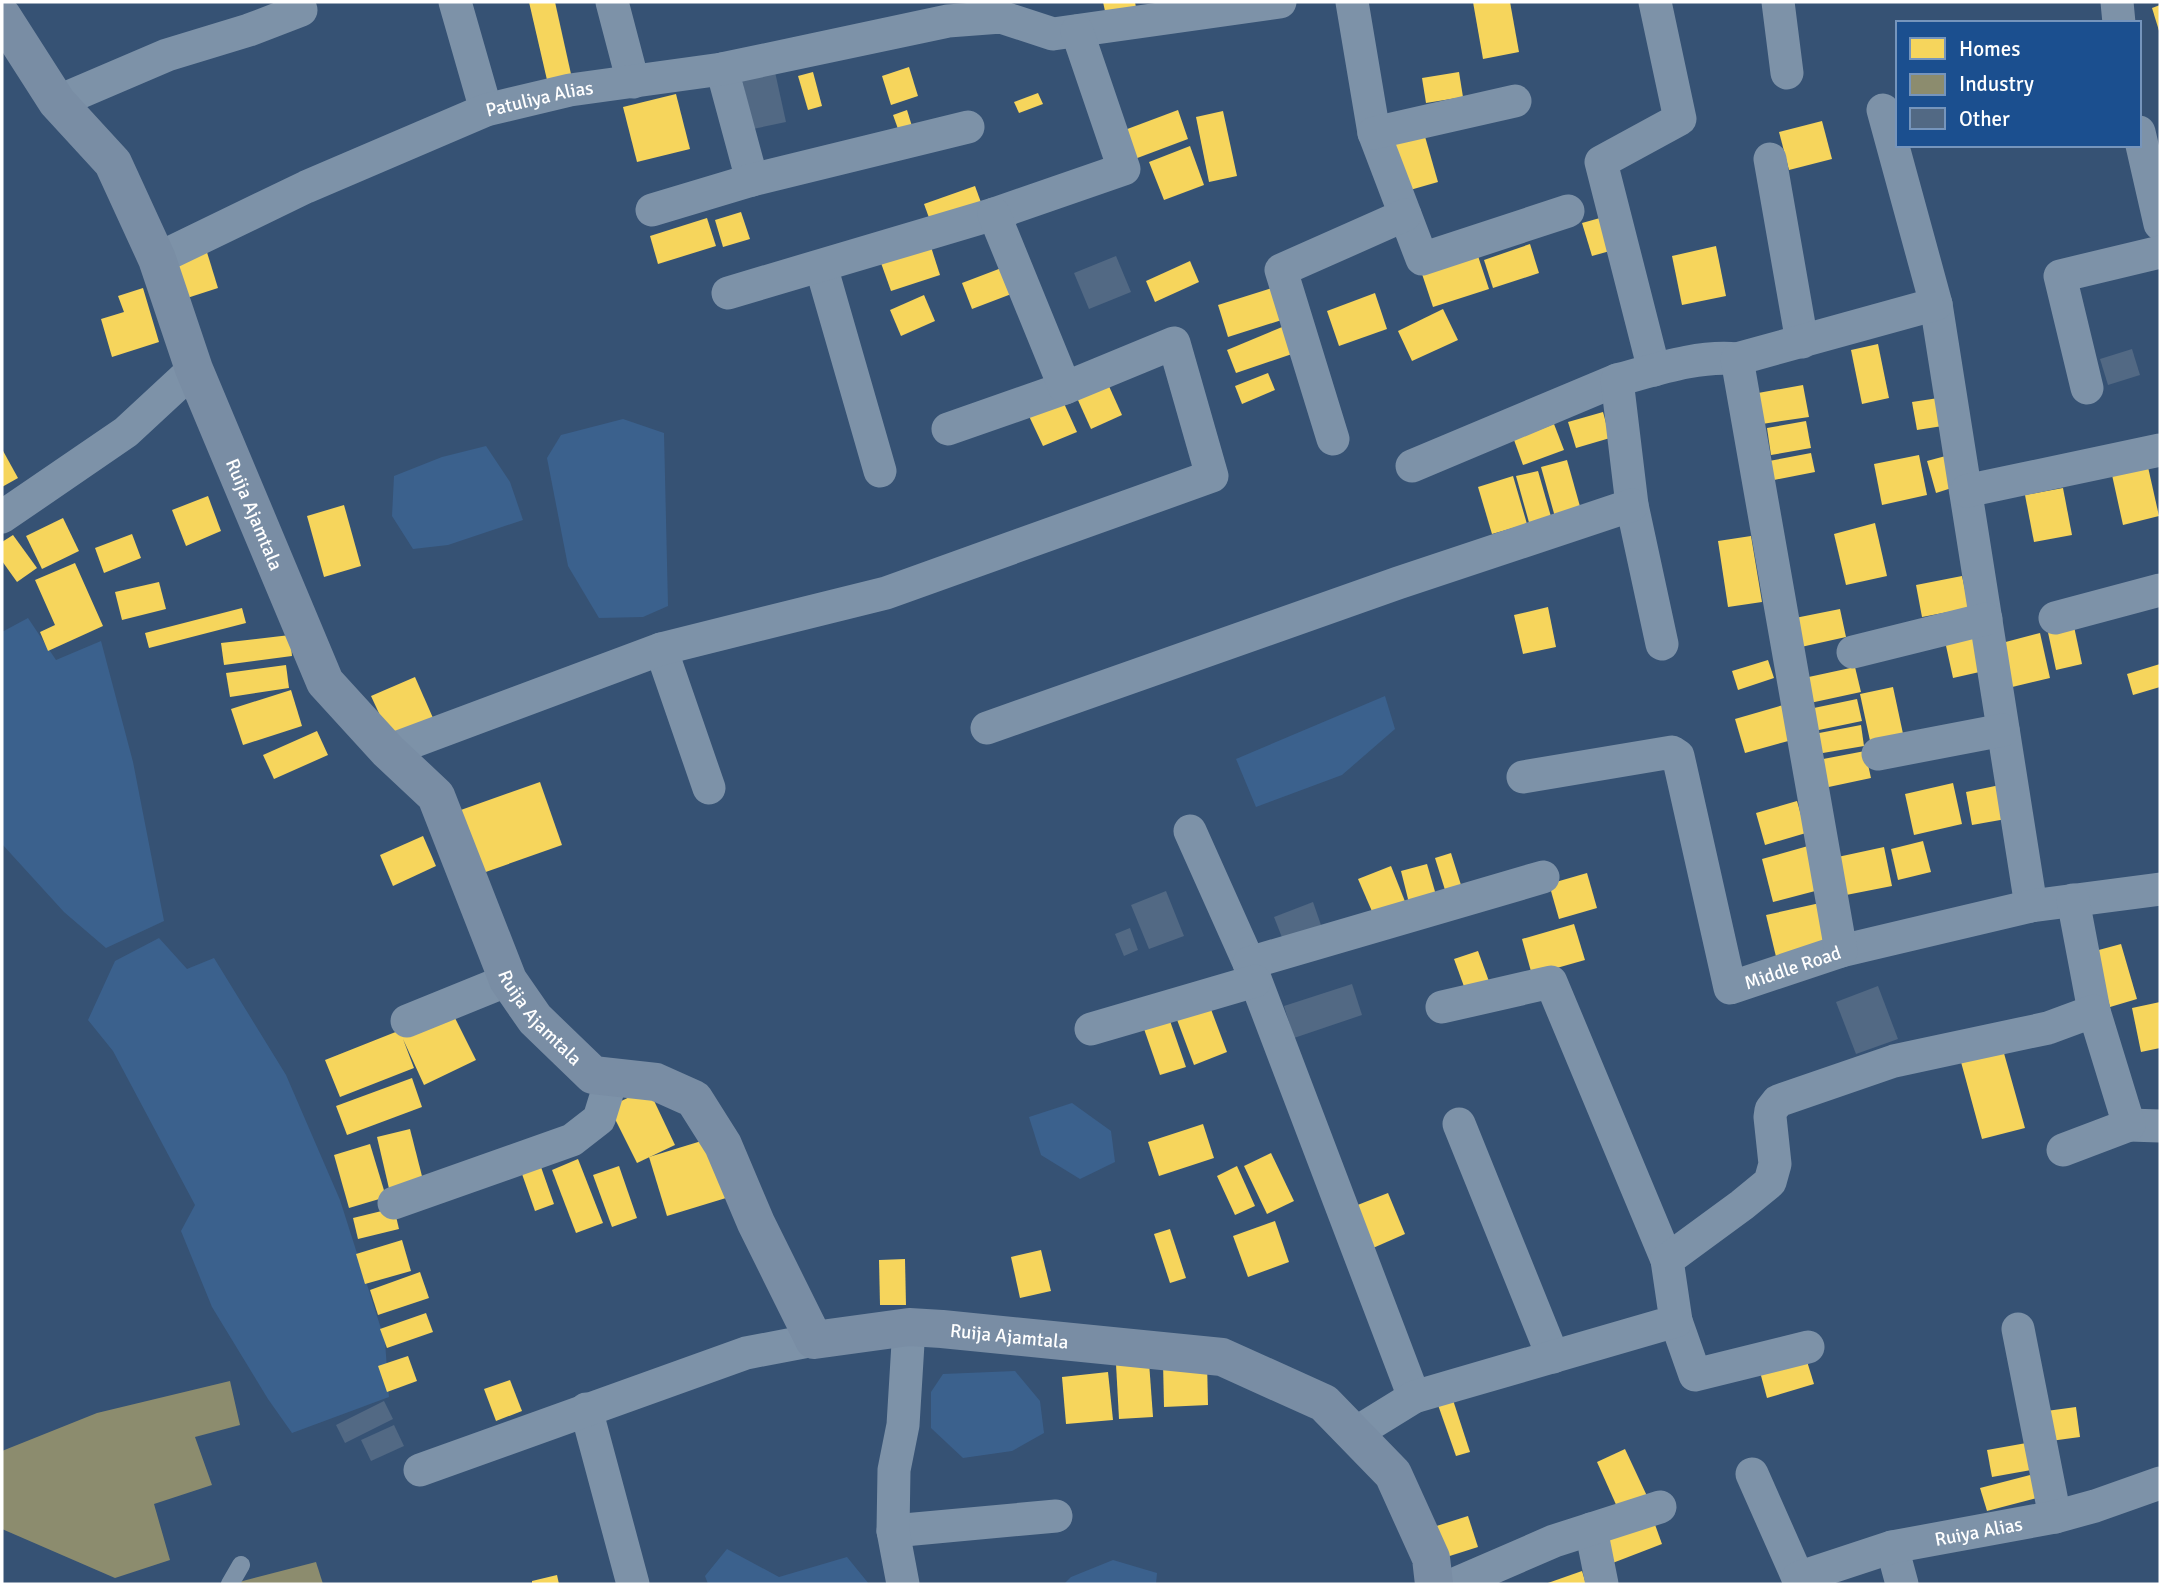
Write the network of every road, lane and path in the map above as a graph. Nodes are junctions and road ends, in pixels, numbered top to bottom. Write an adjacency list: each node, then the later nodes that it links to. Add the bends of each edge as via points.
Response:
1 (455, 2): 18 (street)
2 (612, 2): 15 (street)
3 (1280, 2): 12 (street, Patuliya Alias)
4 (1352, 2): 21 (street)
5 (1655, 2): 38 (street, via 1680,120 1601,162)
6 (1778, 2): 14 (street)
7 (2118, 2): 11 (street)
8 (301, 10): 17 (street, via 167,55)
9 (945, 11): 12 (street, Patuliya Alias, via 1001,17 1053,34); 13 (street, Patuliya Alias)
10 (2, 16): 17 (street, Ruija Ajamtala)
11 (2119, 21)
12 (1077, 31): 27 (street, via 1124,169)
13 (722, 69): 15 (street, Patuliya Alias); 24 (street)
14 (1787, 73)
15 (633, 82): 18 (street, Patuliya Alias, via 570,90)
16 (1515, 101): 21 (street)
17 (57, 102): 31 (street, Ruija Ajamtala, via 113,163)
18 (486, 110): 31 (street, Patuliya Alias, via 306,187)
19 (1883, 110): 34 (street)
20 (968, 127): 24 (street)
21 (1374, 133): 28 (street)
22 (2141, 141): 29 (street)
23 (1770, 159): 35 (street)
24 (752, 180): 25 (street)
25 (652, 210)
26 (1568, 211): 28 (street, via 1422,259)
27 (994, 214): 32 (street); 40 (street)
28 (1405, 215): 43 (street, via 1281,270)
29 (2160, 223)
30 (2160, 252): 41 (street, via 2060,276)
31 (157, 259): 37 (street, Ruija Ajamtala)
32 (821, 266): 33 (street); 46 (street)
33 (728, 293)
34 (1936, 304): 35 (street); 47 (street)
35 (1802, 342): 36 (street)
36 (1737, 359): 38 (street, via 1719,357); 67 (street)
37 (194, 369): 49 (street, via 126,432); 58 (street, Ruija Ajamtala, via 325,681)
38 (1654, 370): 39 (street)
39 (1617, 380): 45 (street); 48 (street)
40 (1065, 388): 42 (street); 54 (street, via 1174,343 1212,476 886,593)
41 (2087, 388)
42 (948, 429)
43 (1333, 439)
44 (2160, 450): 47 (street)
45 (1412, 466)
46 (880, 471)
47 (1966, 491): 52 (street)
48 (1632, 505): 53 (street); 56 (street)
49 (2, 517)
50 (2160, 590): 51 (street)
51 (2055, 618)
52 (1986, 620): 55 (street); 57 (street)
53 (1662, 644)
54 (661, 649): 58 (street); 61 (street)
55 (1853, 652)
56 (986, 728)
57 (2003, 730): 59 (street); 66 (street)
58 (388, 751): 69 (street, Ruija Ajamtala, via 436,796)
59 (1878, 754)
60 (1523, 777): 67 (street, Middle Road, via 1672,752 1681,763 1730,988)
61 (709, 788)
62 (1190, 831): 68 (street)
63 (1543, 877): 68 (street)
64 (2160, 889): 65 (street, Middle Road)
65 (2073, 900): 66 (street, Middle Road); 71 (street)
66 (2031, 906): 67 (street, Middle Road)
67 (1840, 951)
68 (1252, 972): 73 (street); 86 (street)
69 (508, 980): 72 (street); 74 (street, Ruija Ajamtala, via 535,1019 593,1075)
70 (1442, 1007): 79 (street, via 1552,982)
71 (2094, 1011): 76 (street); 79 (street, via 2048,1027 1894,1061 1778,1101 1770,1117 1775,1164 1770,1182)
72 (407, 1021)
73 (1091, 1029)
74 (612, 1077): 78 (street, via 598,1119 572,1140); 83 (street, Ruija Ajamtala, via 656,1083 694,1099 723,1145)
75 (1459, 1124): 85 (street)
76 (2145, 1126): 77 (street)
77 (2063, 1150)
78 (394, 1203)
79 (1667, 1260): 80 (street)
80 (1676, 1321): 84 (street, via 1695,1375); 85 (street)
81 (909, 1327): 83 (street, Ruija Ajamtala); 88 (street, Ruija Ajamtala, via 1223,1357 1324,1403); 96 (street, via 903,1425 894,1470)
82 (2018, 1329): 94 (street)
83 (814, 1340): 87 (street, via 746,1353)
84 (1808, 1347)
85 (1553, 1357): 86 (street)
86 (1414, 1397): 88 (street)
87 (586, 1409): 89 (street); 101 (street)
88 (1354, 1434): 103 (street, Ruija Ajamtala, via 1392,1474 1431,1558)
89 (420, 1470)
90 (1752, 1475): 99 (street, Ruiya Alias)
91 (2160, 1483): 94 (street, Ruiya Alias)
92 (1660, 1507): 95 (street)
93 (1056, 1517): 96 (street)
94 (2055, 1517): 97 (street, Ruiya Alias)
95 (1591, 1529): 104 (street); 105 (street)
96 (893, 1531): 102 (street)
97 (1892, 1547): 99 (street, Ruiya Alias); 106 (street)
98 (241, 1564): 100 (lane)
99 (1798, 1581)
100 (230, 1584)
101 (633, 1584)
102 (902, 1584)
103 (1434, 1584)
104 (1455, 1584)
105 (1602, 1584)
106 (1902, 1584)

